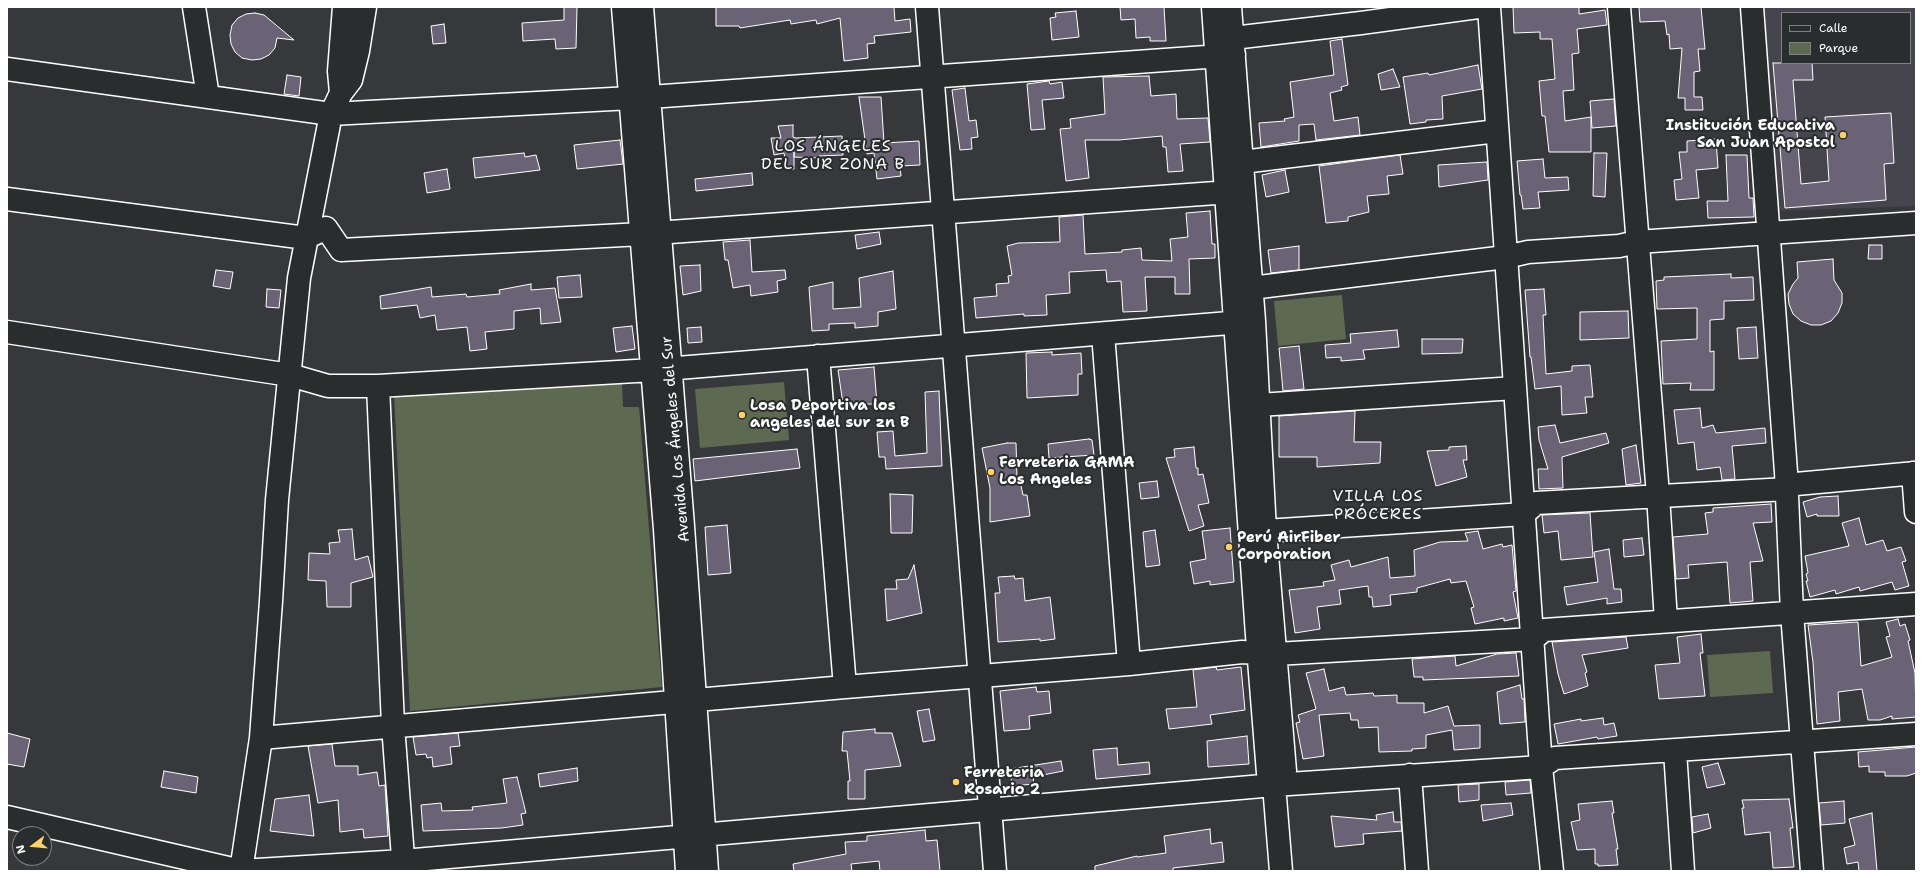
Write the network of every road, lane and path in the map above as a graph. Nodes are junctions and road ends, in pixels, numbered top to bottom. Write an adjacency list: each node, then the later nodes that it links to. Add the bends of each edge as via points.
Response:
1 (194, 7): 17 (street)
2 (344, 7): 16 (street, via 339,71)
3 (365, 7): 16 (street, via 358,51)
4 (623, 7): 18 (street, Avenida Los Ángeles del Sur)
5 (642, 7): 18 (street, Avenida Los Ángeles del Sur)
6 (927, 7): 15 (street)
7 (1213, 7): 13 (street)
8 (1230, 7): 13 (street)
9 (1478, 7): 13 (street, via 1361,23)
10 (1489, 7): 20 (street)
11 (1619, 7): 29 (street)
12 (1752, 7): 27 (street)
13 (1228, 50): 15 (street); 21 (street); 22 (street)
14 (7, 69): 17 (street)
15 (932, 76): 18 (street); 24 (street)
16 (346, 86): 19 (street)
17 (208, 97): 19 (street)
18 (640, 98): 19 (street); 26 (street, Avenida Los Ángeles del Sur)
19 (331, 114): 28 (street)
20 (1497, 131): 21 (street); 30 (street)
21 (1242, 162): 22 (street)
22 (1235, 191): 24 (street); 31 (street); 32 (street)
23 (7, 199): 28 (street)
24 (943, 211): 26 (street); 35 (street)
25 (1916, 223): 27 (street)
26 (651, 233): 28 (street, via 341,250 326,228); 37 (street, Avenida Los Ángeles del Sur)
27 (1768, 234): 29 (street); 43 (street)
28 (306, 238): 38 (street, via 297,297)
29 (1637, 242): 30 (street, via 1619,246 1528,252); 44 (street)
30 (1506, 257): 31 (street); 40 (street)
31 (1251, 288): 32 (street)
32 (1244, 322): 34 (street); 41 (street)
33 (7, 332): 38 (street)
34 (1103, 334): 35 (street); 53 (street)
35 (953, 346): 36 (street); 54 (street)
36 (818, 356): 37 (street); 55 (street)
37 (661, 369): 39 (street); 56 (street, Avenida Los Ángeles del Sur)
38 (290, 375): 39 (street, via 328,386); 59 (street, via 277,500)
39 (378, 386): 57 (street)
40 (1515, 388): 41 (street); 46 (street)
41 (1250, 406): 47 (street)
42 (1914, 473): 43 (street, via 1796,484); 45 (street)
43 (1787, 489): 44 (street); 49 (street)
44 (1658, 495): 46 (street, via 1536,503); 50 (street)
45 (1916, 512)
46 (1524, 514): 47 (street); 51 (street)
47 (1257, 531): 52 (street)
48 (1916, 604): 49 (street)
49 (1792, 613): 50 (street); 60 (street)
50 (1666, 622): 51 (street, via 1544,630)
51 (1533, 639): 52 (street); 62 (street)
52 (1267, 653): 53 (street); 64 (street, via 1268,773)
53 (1129, 664): 54 (street)
54 (979, 677): 55 (street); 65 (street)
55 (845, 687): 56 (street)
56 (686, 702): 57 (street); 67 (street, Avenida Los Ángeles del Sur)
57 (394, 725): 59 (street); 68 (street)
58 (1916, 734): 60 (street)
59 (261, 738): 69 (street)
60 (1802, 741): 61 (street); 77 (street)
61 (1675, 751): 62 (street, via 1555,758); 76 (street)
62 (1541, 767): 63 (street); 75 (street)
63 (1410, 775): 64 (street); 74 (street)
64 (1274, 785): 65 (street); 73 (street)
65 (990, 810): 67 (street); 72 (street)
66 (7, 817): 69 (street)
67 (694, 836): 68 (street); 70 (street); 71 (street)
68 (404, 866): 69 (street)
69 (241, 871)
70 (687, 871)
71 (706, 871)
72 (995, 871)
73 (1281, 871)
74 (1417, 871)
75 (1552, 871)
76 (1683, 871)
77 (1812, 871)

